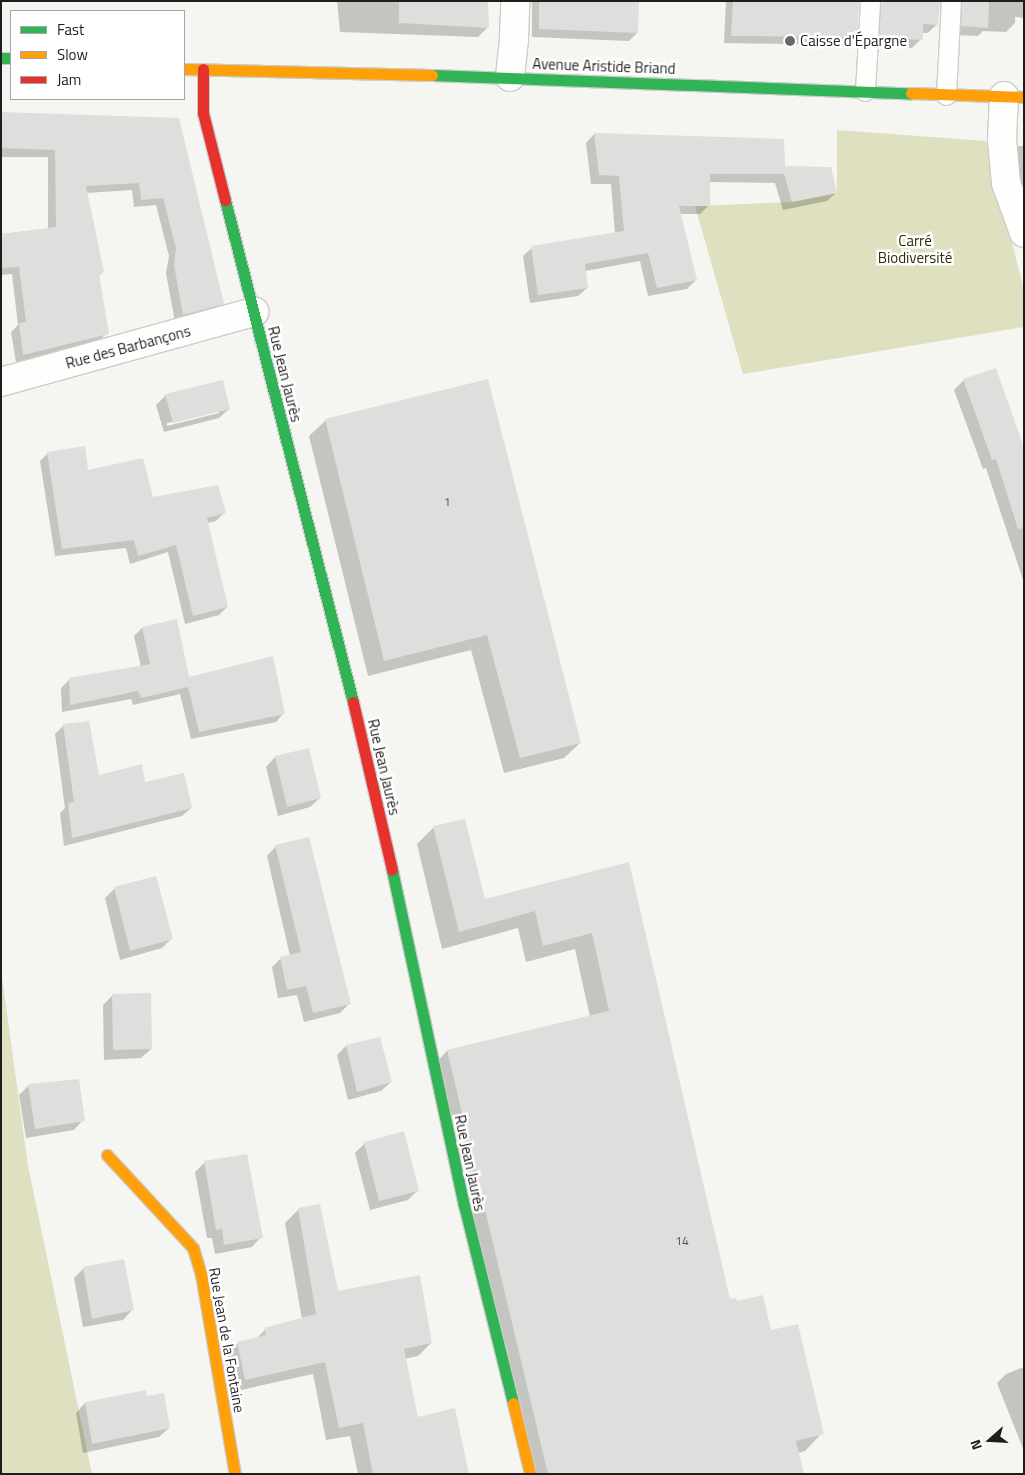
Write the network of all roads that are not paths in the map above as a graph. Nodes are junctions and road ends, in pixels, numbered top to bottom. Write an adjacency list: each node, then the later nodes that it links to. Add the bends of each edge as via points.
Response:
1 (515, 1): 6 (street)
2 (870, 1): 7 (lane)
3 (950, 1): 8 (lane)
4 (185, 69): 5 (street, Avenue Aristide Briand)
5 (203, 69): 6 (street, Avenue Aristide Briand); 11 (street, Rue Jean Jaurès, via 203,113)
6 (510, 78): 7 (street, Avenue Aristide Briand)
7 (865, 91): 8 (street, Avenue Aristide Briand)
8 (946, 95): 9 (street, Avenue Aristide Briand)
9 (1014, 96): 10 (street, via 1002,140 1006,183)
10 (1024, 233)
11 (254, 312): 12 (street, Rue des Barbançons); 15 (street, Rue Jean Jaurès, via 370,769 464,1205)
12 (1, 382)
13 (107, 1155): 14 (street, Rue Jean de la Fontaine, via 193,1248 202,1274)
14 (235, 1474)
15 (530, 1474)

